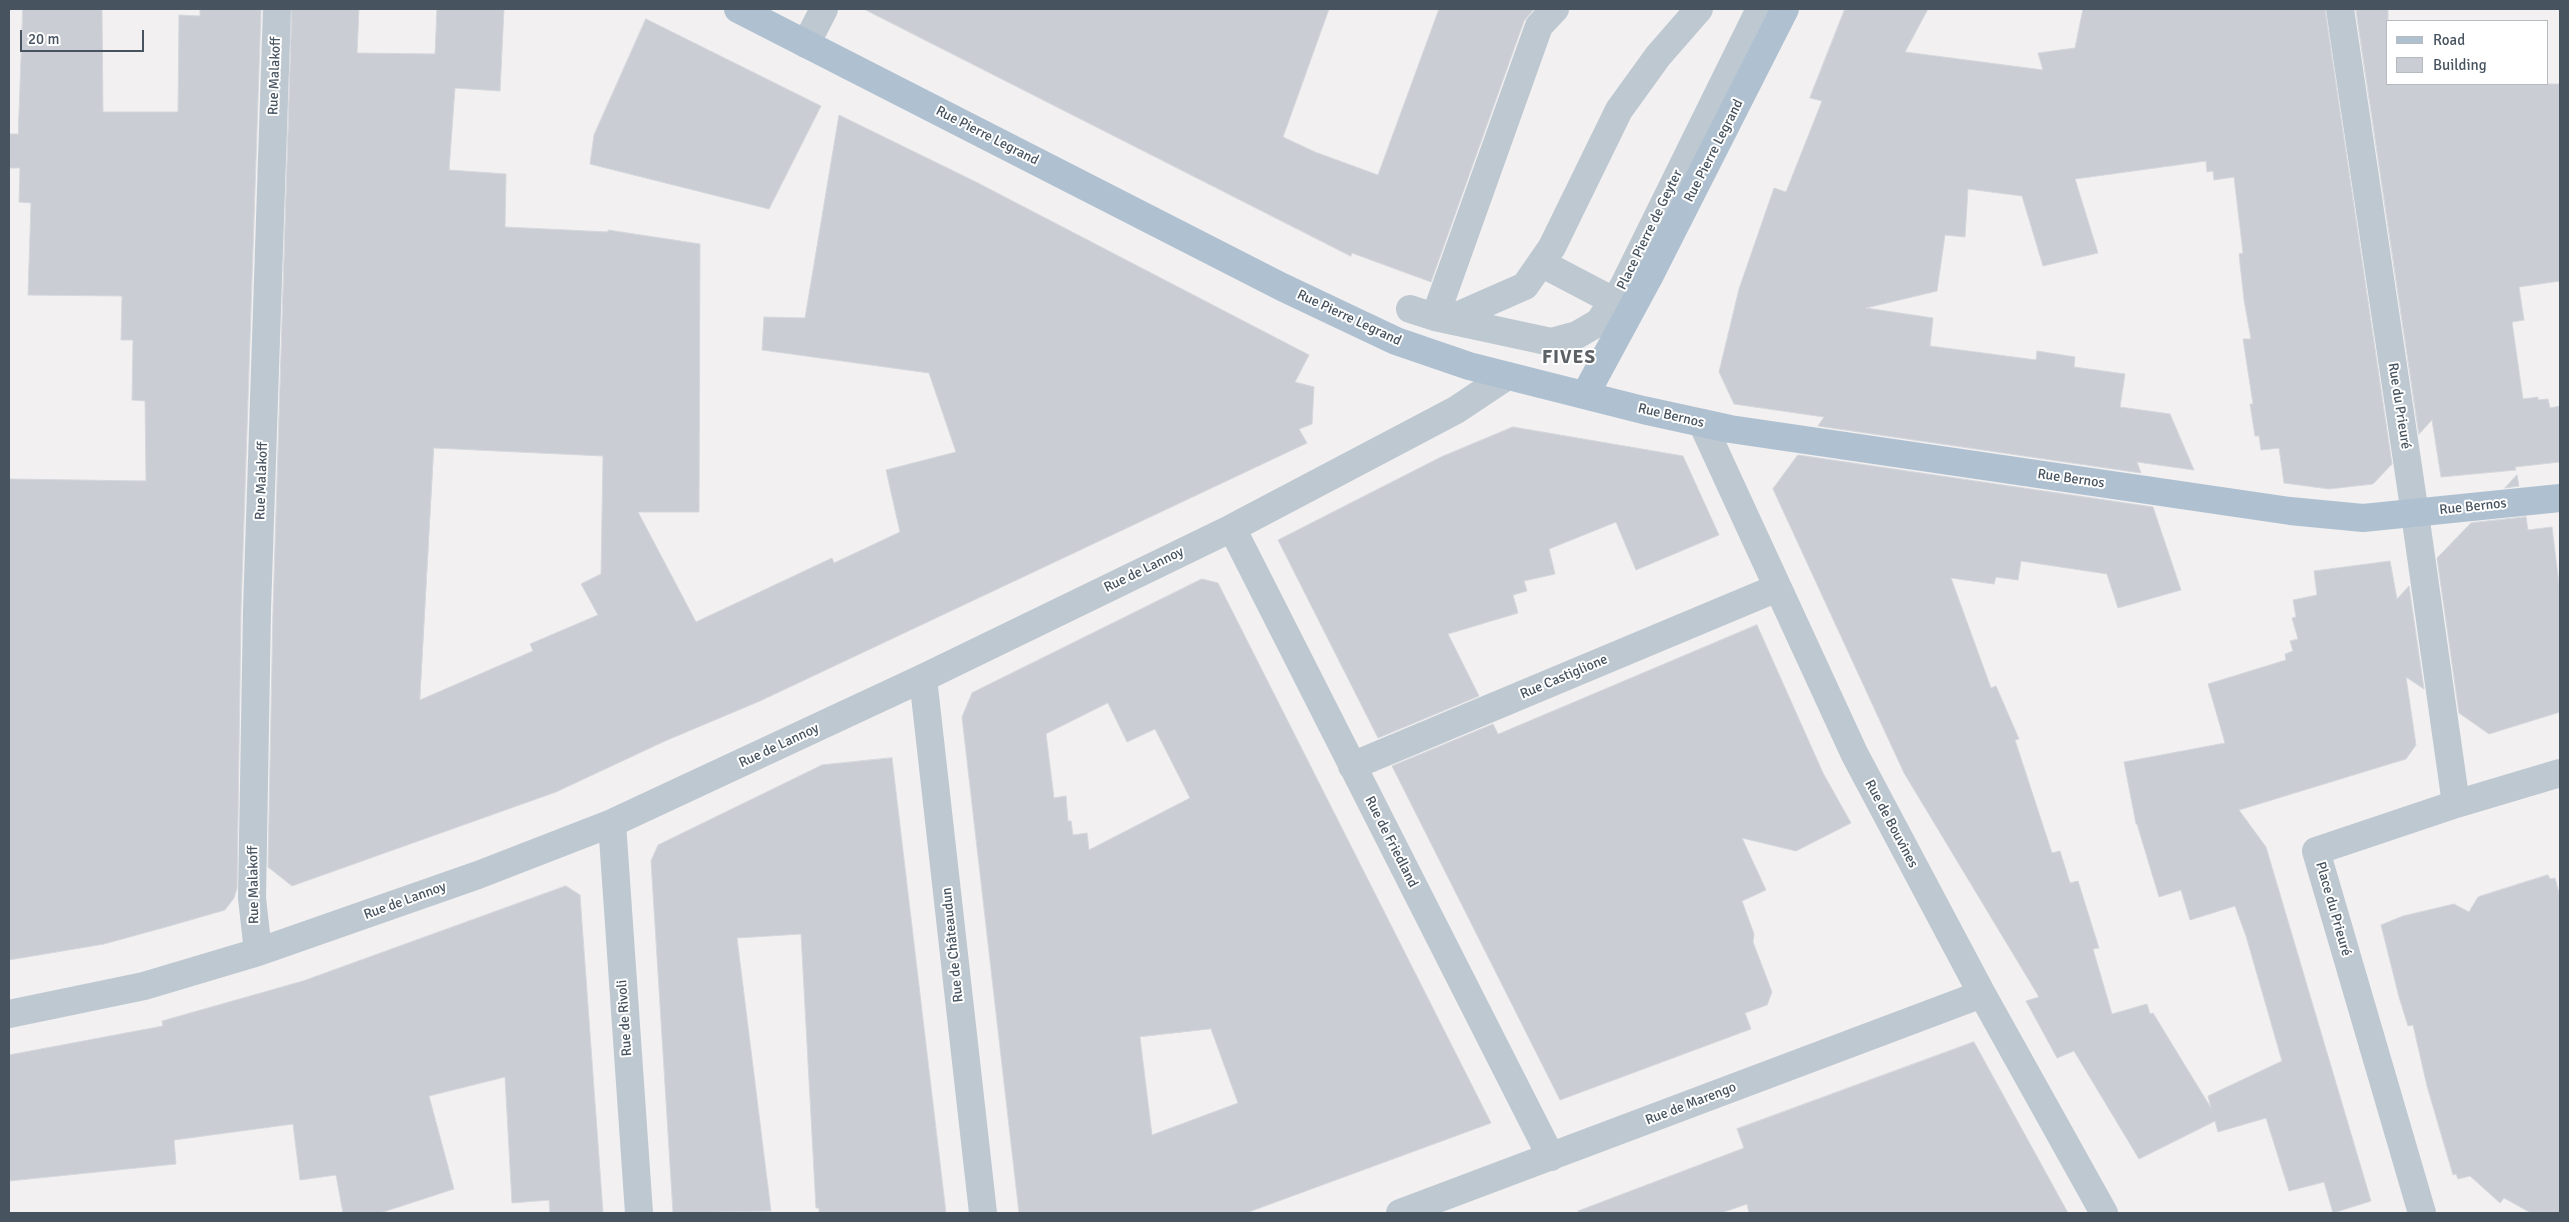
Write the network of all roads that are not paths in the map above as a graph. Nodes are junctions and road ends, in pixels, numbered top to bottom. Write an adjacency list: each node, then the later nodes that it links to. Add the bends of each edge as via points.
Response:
1 (277, 9): 25 (street, Rue Malakoff, via 257,610 252,898)
2 (738, 9): 9 (main road, Rue Pierre Legrand)
3 (824, 9): 9 (street)
4 (1556, 9): 12 (street, via 1538,26)
5 (1699, 9): 10 (street, via 1658,56 1619,110 1552,247)
6 (1760, 9): 12 (street, Place Pierre de Geyter, via 1623,287 1599,322 1577,335 1551,342)
7 (1785, 9): 14 (main road, Rue Pierre Legrand, via 1659,258)
8 (2340, 9): 17 (street, Rue du Prieuré)
9 (806, 44): 13 (main road, Rue Pierre Legrand, via 1346,318 1419,350)
10 (1541, 263): 11 (street, Place Pierre de Geyter); 12 (street, via 1526,286 1459,315)
11 (1602, 295)
12 (1423, 313)
13 (1507, 376): 14 (main road, Rue Pierre Legrand); 18 (street, Rue de Lannoy, via 1456,410)
14 (1585, 395): 15 (main road, Rue Bernos)
15 (1702, 423): 17 (main road, Rue Bernos, via 2290,511 2363,518); 19 (street, Rue de Bouvines)
16 (2560, 498): 17 (main road, Rue Bernos)
17 (2415, 514): 23 (street, Rue du Prieuré)
18 (1232, 528): 20 (street, Rue de Lannoy); 21 (street, Rue de Friedland)
19 (1777, 588): 21 (street, Rue Castiglione); 26 (street, Rue de Bouvines, via 1855,755)
20 (923, 678): 24 (street, Rue de Lannoy); 30 (street, Rue de Châteaudun)
21 (1352, 766): 28 (street, Rue de Friedland)
22 (2560, 773): 23 (street, Place du Prieuré)
23 (2456, 804): 33 (street, Place du Prieuré, via 2316,850)
24 (612, 823): 25 (street, Rue de Lannoy, via 478,875); 29 (street, Rue de Rivoli)
25 (258, 952): 27 (street, Rue de Lannoy, via 144,986)
26 (1982, 994): 28 (street, Rue de Marengo); 32 (street, Rue de Bouvines)
27 (9, 1014)
28 (1551, 1157): 31 (street, Rue de Marengo)
29 (639, 1213)
30 (983, 1213)
31 (1400, 1213)
32 (2104, 1213)
33 (2422, 1213)

